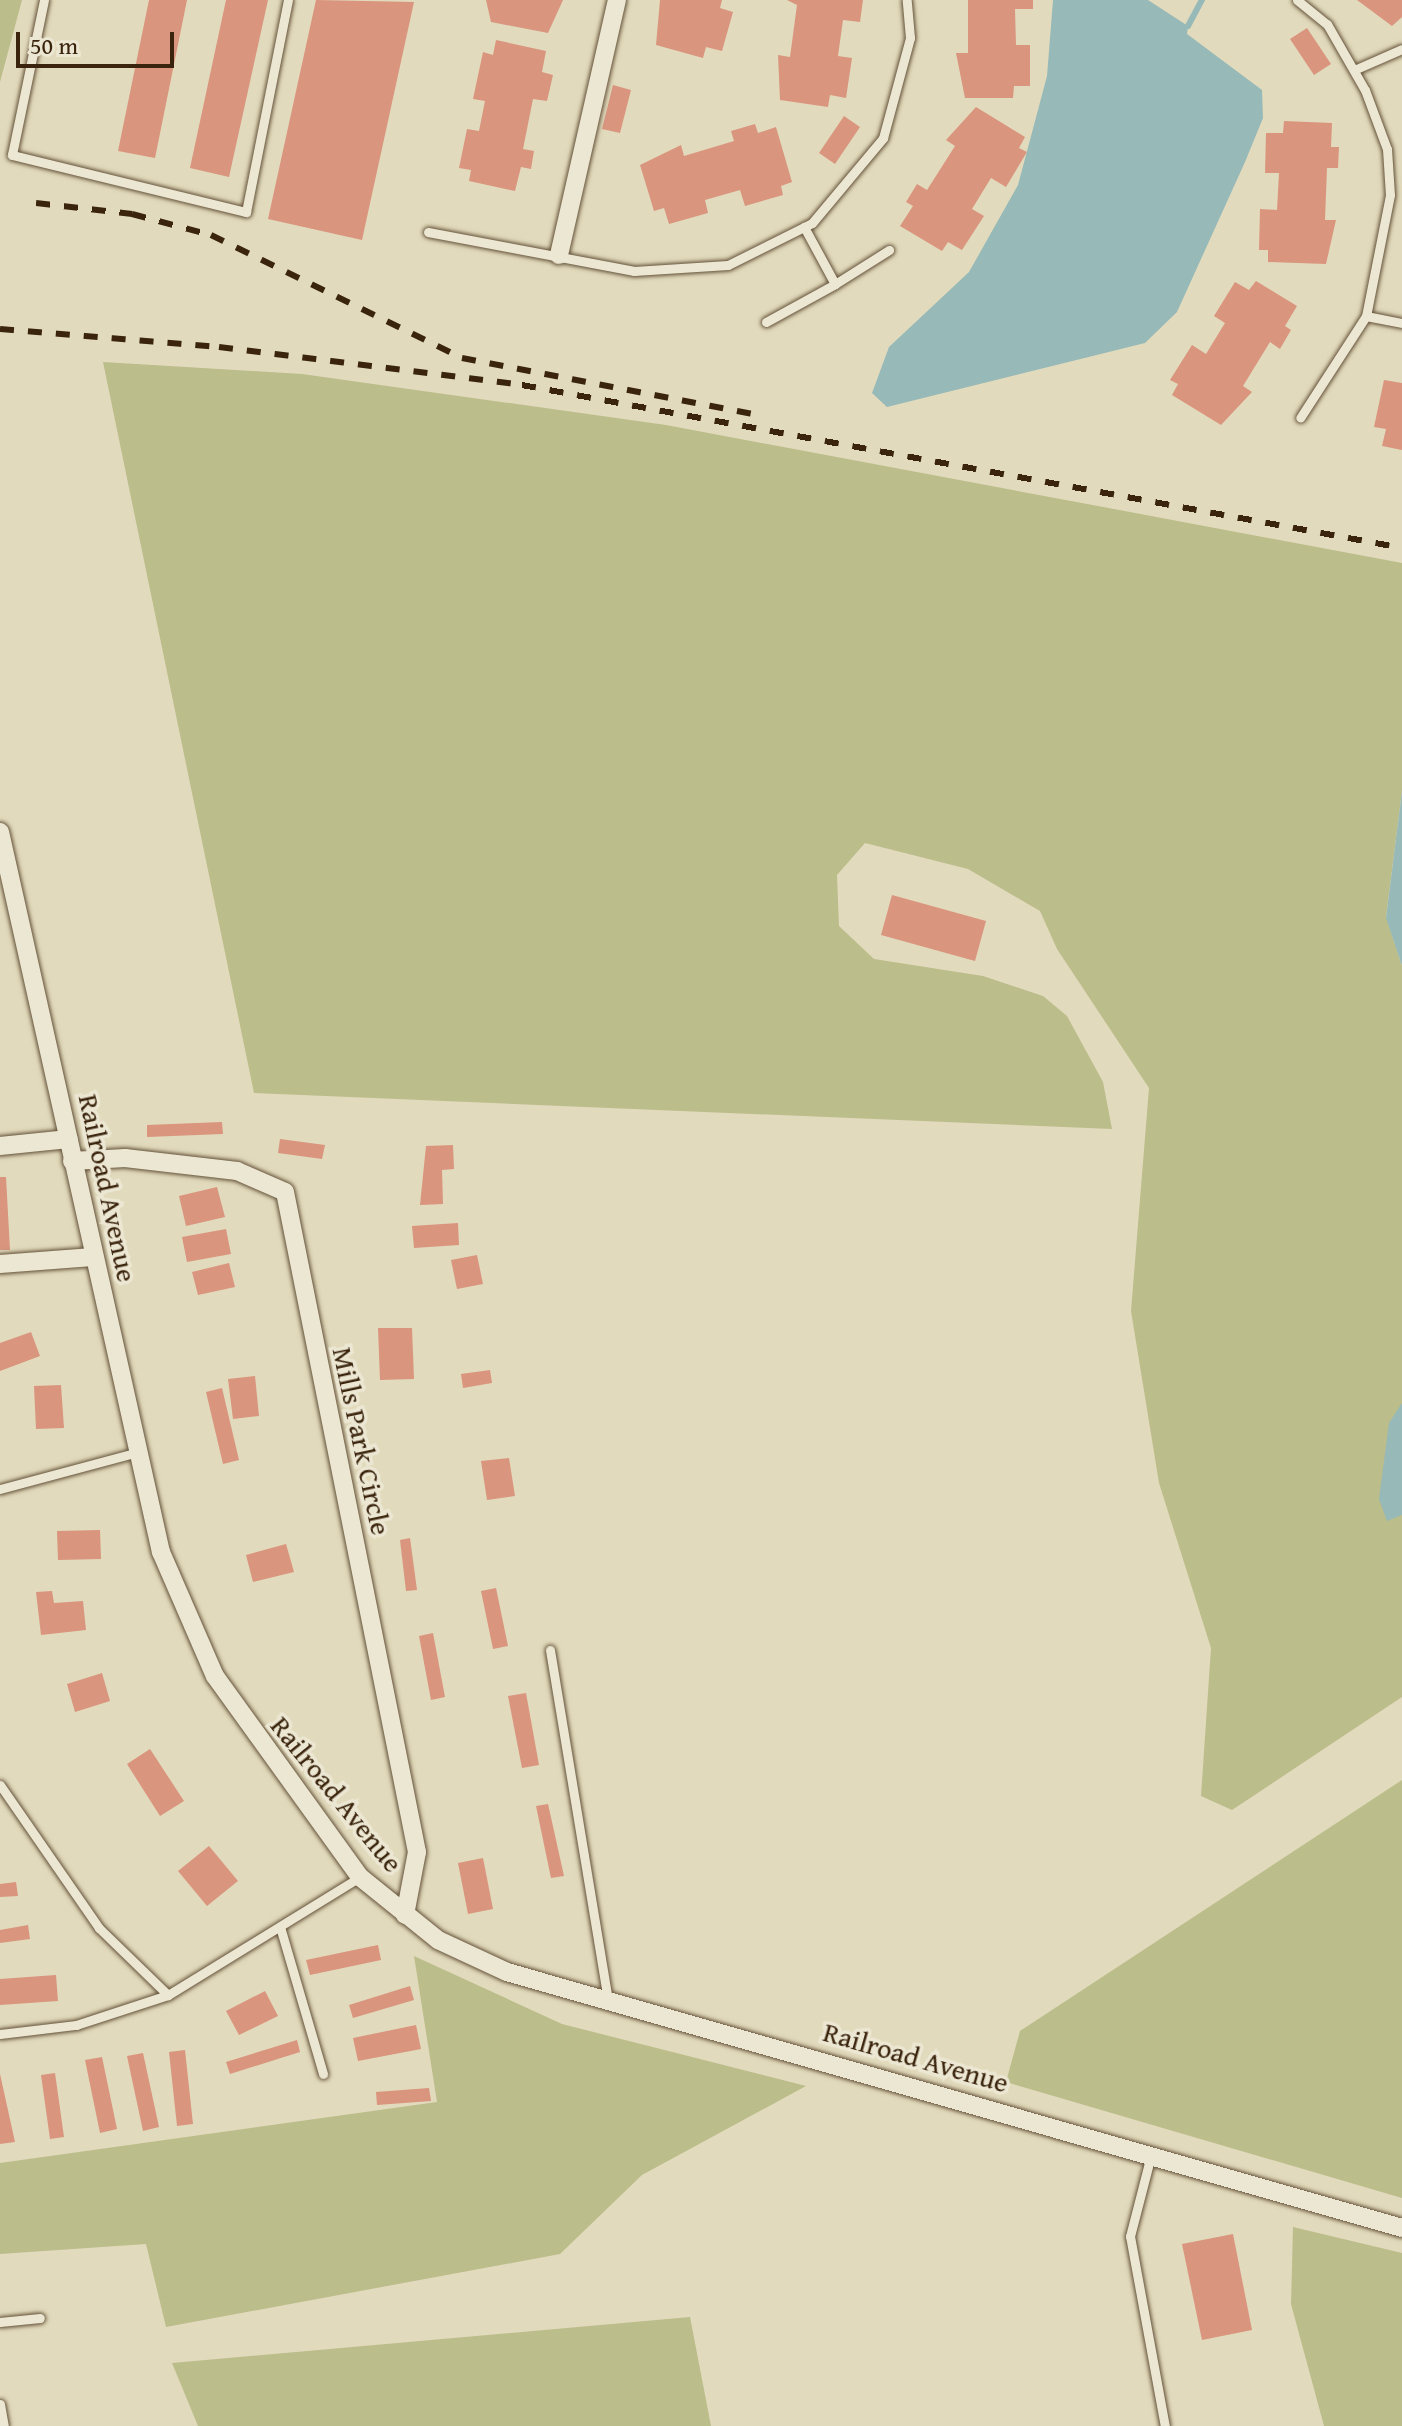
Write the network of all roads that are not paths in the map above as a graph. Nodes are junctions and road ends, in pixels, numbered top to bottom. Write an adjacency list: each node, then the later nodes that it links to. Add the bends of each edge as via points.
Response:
1 (44, 0): 2 (lane, via 12,155 246,212)
2 (288, 0)
3 (617, 0): 11 (street)
4 (907, 0): 8 (lane, via 910,38 883,138)
5 (1297, 0): 7 (lane, via 1327,24)
6 (1402, 49): 7 (lane)
7 (1354, 70): 13 (lane, via 1387,149 1390,195)
8 (804, 227): 11 (lane, via 728,265 634,271); 12 (lane)
9 (428, 232): 11 (lane)
10 (889, 250): 12 (lane)
11 (559, 255)
12 (835, 284): 14 (lane)
13 (1366, 316): 15 (lane); 16 (lane)
14 (766, 322)
15 (1402, 323)
16 (1300, 418)
17 (0, 832): 18 (street, Railroad Avenue)
18 (69, 1139): 19 (street); 20 (street, Railroad Avenue)
19 (0, 1146)
20 (72, 1161): 21 (street, Railroad Avenue); 28 (street, Mills Park Circle, via 125,1158 237,1171 285,1192 417,1852)
21 (93, 1257): 22 (street); 23 (street, Railroad Avenue)
22 (0, 1264)
23 (138, 1452): 24 (lane); 27 (street, Railroad Avenue, via 161,1552 215,1676)
24 (0, 1489)
25 (550, 1650): 31 (lane)
26 (0, 1785): 30 (lane, via 99,1928)
27 (360, 1877): 28 (street, Railroad Avenue); 29 (lane)
28 (405, 1915): 31 (street, Railroad Avenue, via 485,1964)
29 (281, 1930): 30 (lane, via 209,1964); 33 (lane)
30 (168, 1995): 32 (lane, via 76,2025)
31 (608, 1999): 34 (street, Railroad Avenue)
32 (0, 2034)
33 (323, 2074)
34 (1151, 2155): 35 (street, Railroad Avenue); 40 (lane, via 1130,2236)
35 (1402, 2228)
36 (40, 2318): 37 (lane)
37 (0, 2322)
38 (0, 2404): 39 (lane)
39 (4, 2426)
40 (1165, 2426)

